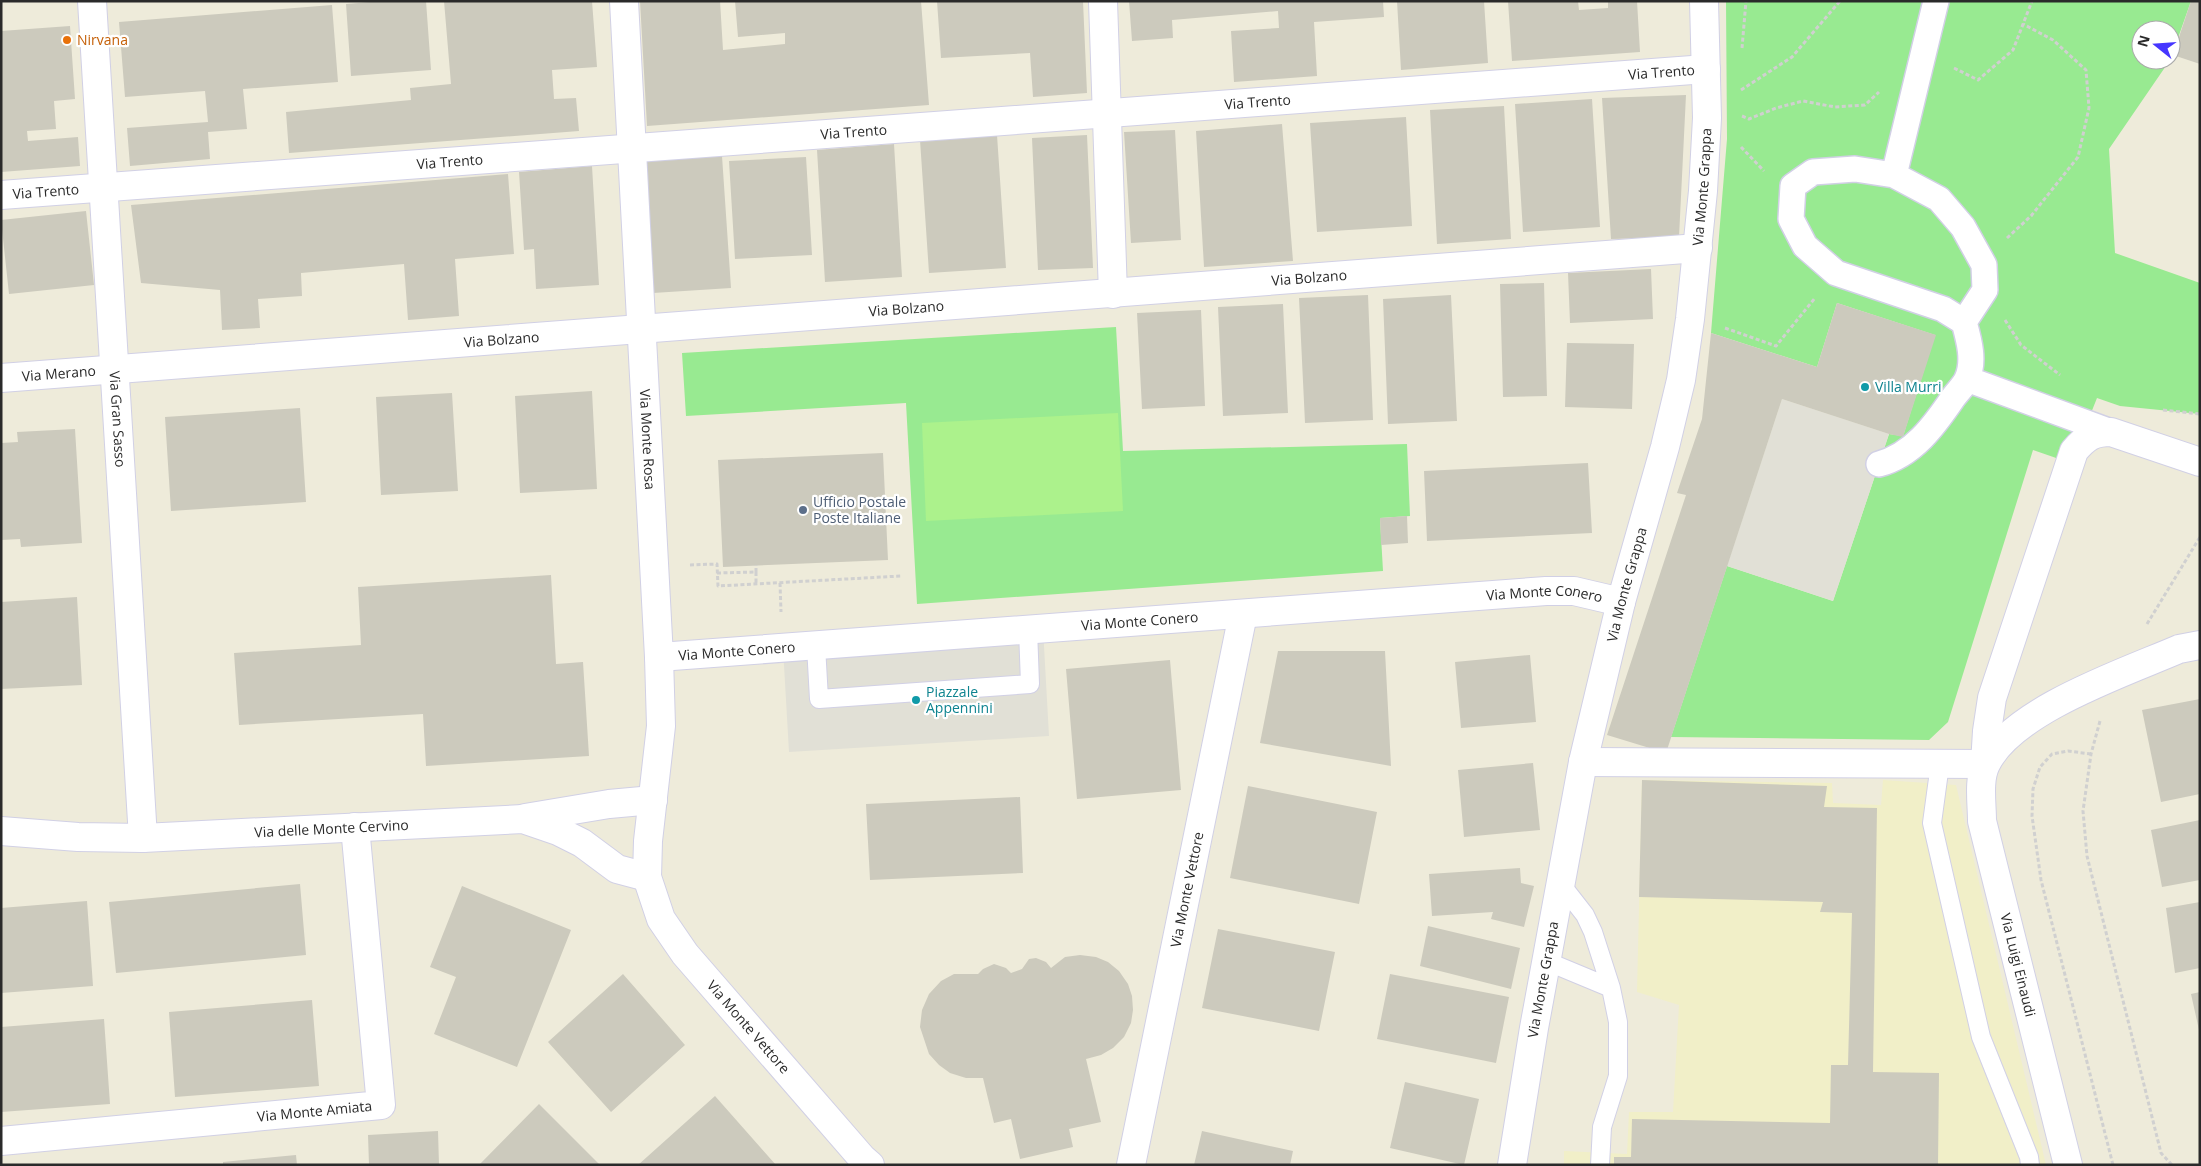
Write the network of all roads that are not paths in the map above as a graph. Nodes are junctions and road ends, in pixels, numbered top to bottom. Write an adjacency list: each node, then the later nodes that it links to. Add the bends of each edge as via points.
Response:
1 (92, 1): 10 (street, Via Gran Sasso)
2 (624, 1): 8 (street, Via Monte Rosa)
3 (1103, 1): 7 (street)
4 (1704, 1): 6 (street, Via Monte Grappa)
5 (1936, 1): 9 (street)
6 (1706, 69): 7 (street, Via Trento); 12 (street, Via Monte Grappa, via 1707,118)
7 (1106, 113): 8 (street, Via Trento); 13 (street)
8 (632, 148): 10 (street, Via Trento); 15 (street, Via Monte Rosa)
9 (1894, 175): 14 (street, via 1939,199 1963,227 1984,265 1985,290); 14 (street, via 1855,169 1813,172 1793,186 1791,220 1806,246 1836,273 1943,309)
10 (103, 187): 11 (street, Via Trento); 16 (street, Via Gran Sasso)
11 (1, 195)
12 (1698, 248): 13 (street, Via Bolzano); 22 (street, Via Monte Grappa, via 1681,380)
13 (1113, 294): 15 (street, Via Bolzano)
14 (1964, 322): 18 (street, via 1971,351)
15 (641, 330): 16 (street, Via Bolzano); 27 (street, Via Monte Rosa)
16 (114, 368): 17 (street, Via Merano); 35 (street, Via Gran Sasso)
17 (1, 378)
18 (1967, 378): 19 (street); 21 (street, via 1938,420 1910,450 1892,461)
19 (2111, 432): 20 (street); 30 (street, Via Luigi Einaudi, via 2097,432 2085,438 2074,451 1992,698)
20 (2200, 462)
21 (1879, 464)
22 (1621, 602): 23 (street, Via Monte Conero, via 1574,591 1546,591); 28 (street, Via Monte Grappa)
23 (1243, 614): 24 (street, Via Monte Conero); 42 (street, Via Monte Vettore)
24 (1028, 629): 26 (street, Via Monte Conero); 26 (lane, via 1030,684 819,698)
25 (2200, 644): 30 (street, via 2179,649 2042,710 2004,740)
26 (816, 646): 27 (street, Via Monte Conero)
27 (659, 657): 31 (street, Via Monte Rosa, via 661,726)
28 (1583, 762): 29 (street); 37 (street, Via Monte Grappa)
29 (1940, 764): 30 (street); 45 (lane, via 1932,823 1981,1037)
30 (1985, 764): 46 (street, Via Luigi Einaudi, via 1981,789 1982,820)
31 (653, 800): 32 (street); 36 (street, Via Monte Rosa)
32 (524, 818): 33 (street, Via delle Monte Cervino); 36 (street, Via delle Monte Cervino, via 582,843 617,870)
33 (355, 827): 35 (street, Via delle Monte Cervino); 40 (street, Via Monte Amiata, via 380,1105)
34 (1, 831): 35 (street, Via delle Monte Cervino)
35 (143, 838)
36 (647, 877): 41 (street, Via Monte Vettore, via 662,919 686,954)
37 (1560, 883): 38 (street, Via Monte Grappa); 39 (lane, via 1585,915)
38 (1546, 961): 39 (lane); 43 (street, Via Monte Grappa)
39 (1611, 988): 44 (lane, via 1618,1022 1618,1076 1602,1127)
40 (1, 1141)
41 (870, 1165)
42 (1131, 1165)
43 (1512, 1165)
44 (1600, 1165)
45 (2030, 1165)
46 (2068, 1165)

